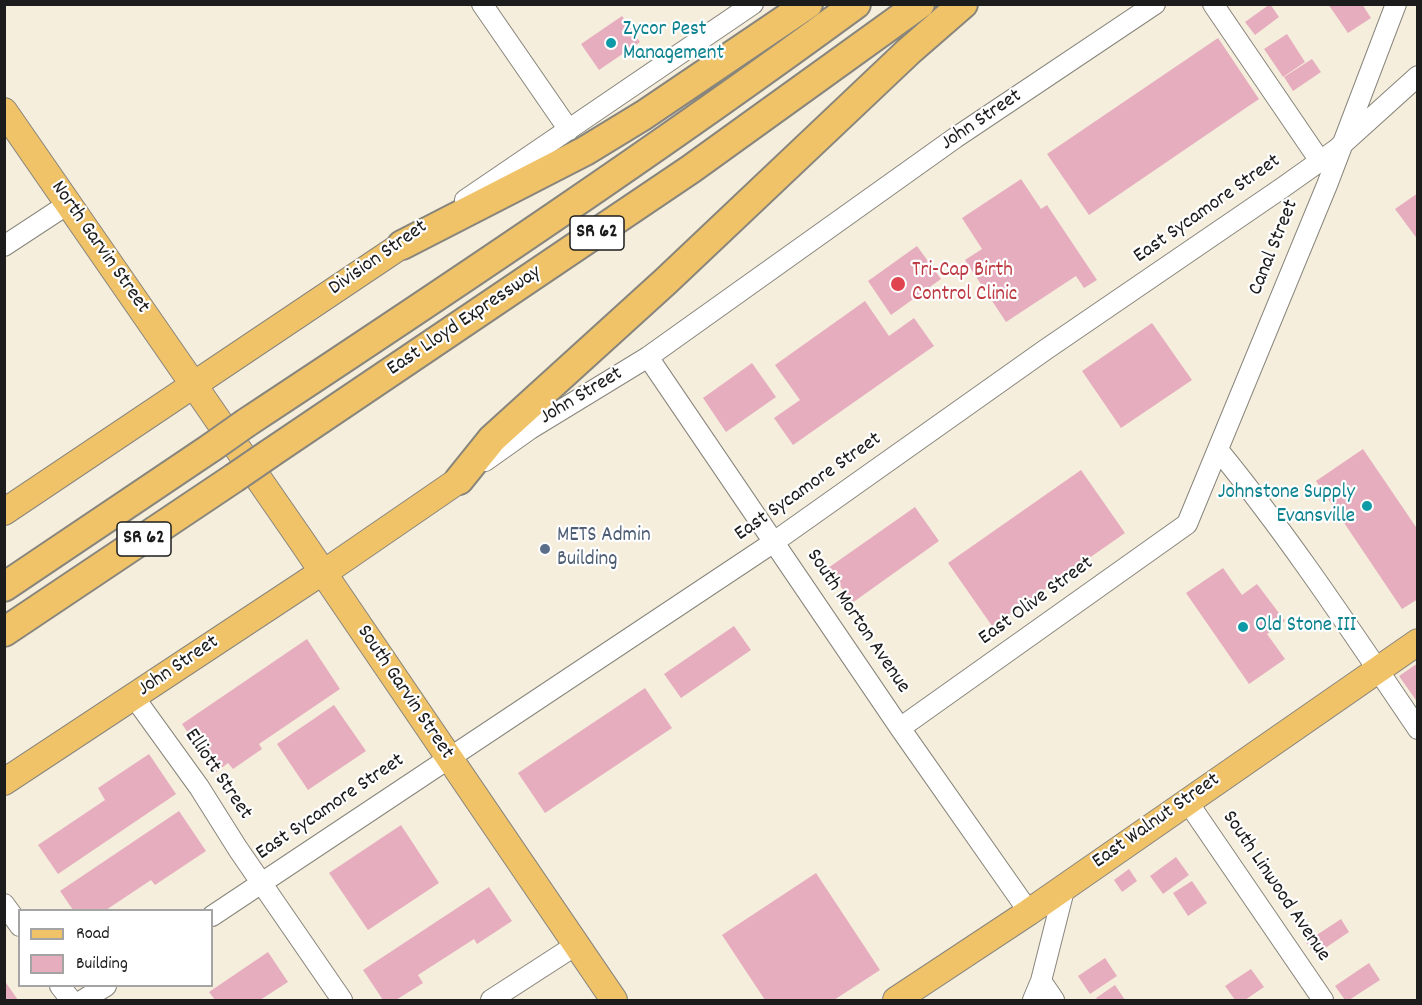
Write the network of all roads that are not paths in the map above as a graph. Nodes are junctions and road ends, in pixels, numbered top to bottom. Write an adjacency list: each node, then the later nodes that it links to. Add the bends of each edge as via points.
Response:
1 (482, 4): 12 (street)
2 (753, 4): 12 (street, Division Street)
3 (808, 4): 16 (highway, via 585,151)
4 (856, 4): 26 (highway, East Lloyd Expressway / SR 62, bridge, via 553,218)
5 (920, 4): 27 (highway, East Lloyd Expressway / SR 62, bridge, via 691,169)
6 (963, 4): 21 (highway, via 492,439)
7 (1155, 4): 18 (street, John Street, via 946,145)
8 (1213, 4): 14 (street)
9 (1396, 4): 13 (street, Canal Street)
10 (1418, 76): 13 (street, East Sycamore Street)
11 (4, 111): 15 (main road, North Garvin Street)
12 (569, 130): 16 (street, Division Street)
13 (1342, 144): 14 (street, East Sycamore Street); 20 (street, Canal Street)
14 (1320, 161): 24 (street, East Sycamore Street)
15 (68, 204): 17 (street); 19 (main road, North Garvin Street)
16 (402, 244): 19 (main road, Division Street)
17 (4, 246)
18 (648, 357): 21 (street, John Street, via 530,429); 24 (street, South Morton Avenue)
19 (193, 385): 23 (main road, Division Street); 25 (main road, South Garvin Street)
20 (1219, 451): 22 (street, Canal Street); 29 (street)
21 (459, 480): 25 (main road, John Street)
22 (1194, 508): 31 (street, East Olive Street, via 1187,524)
23 (4, 512)
24 (774, 542): 31 (street, South Morton Avenue); 33 (street, East Sycamore Street)
25 (322, 572): 30 (main road, John Street); 33 (main road, South Garvin Street)
26 (4, 587)
27 (4, 632)
28 (1418, 642): 29 (main road, East Walnut Street)
29 (1377, 669): 32 (street); 35 (main road, East Walnut Street)
30 (134, 697): 34 (main road, John Street); 36 (street, Elliott Street)
31 (900, 728): 39 (street, South Morton Avenue)
32 (1418, 729)
33 (449, 759): 36 (street, East Sycamore Street); 42 (main road, South Garvin Street)
34 (4, 782)
35 (1187, 801): 37 (main road, East Walnut Street); 54 (street, South Linwood Avenue)
36 (262, 884): 40 (street, East Sycamore Street); 48 (street, Elliott Street)
37 (1065, 886): 39 (main road, East Walnut Street); 43 (street)
38 (4, 904): 41 (street)
39 (1029, 912): 51 (main road, East Walnut Street)
40 (213, 915)
41 (18, 923)
42 (576, 945): 49 (street); 50 (main road, South Garvin Street)
43 (1041, 981): 52 (street); 53 (street)
44 (61, 987): 46 (street)
45 (104, 987): 47 (street)
46 (70, 1000)
47 (83, 1000)
48 (342, 1000)
49 (491, 1000)
50 (614, 1000)
51 (896, 1000)
52 (1033, 1000)
53 (1054, 1000)
54 (1323, 1000)

